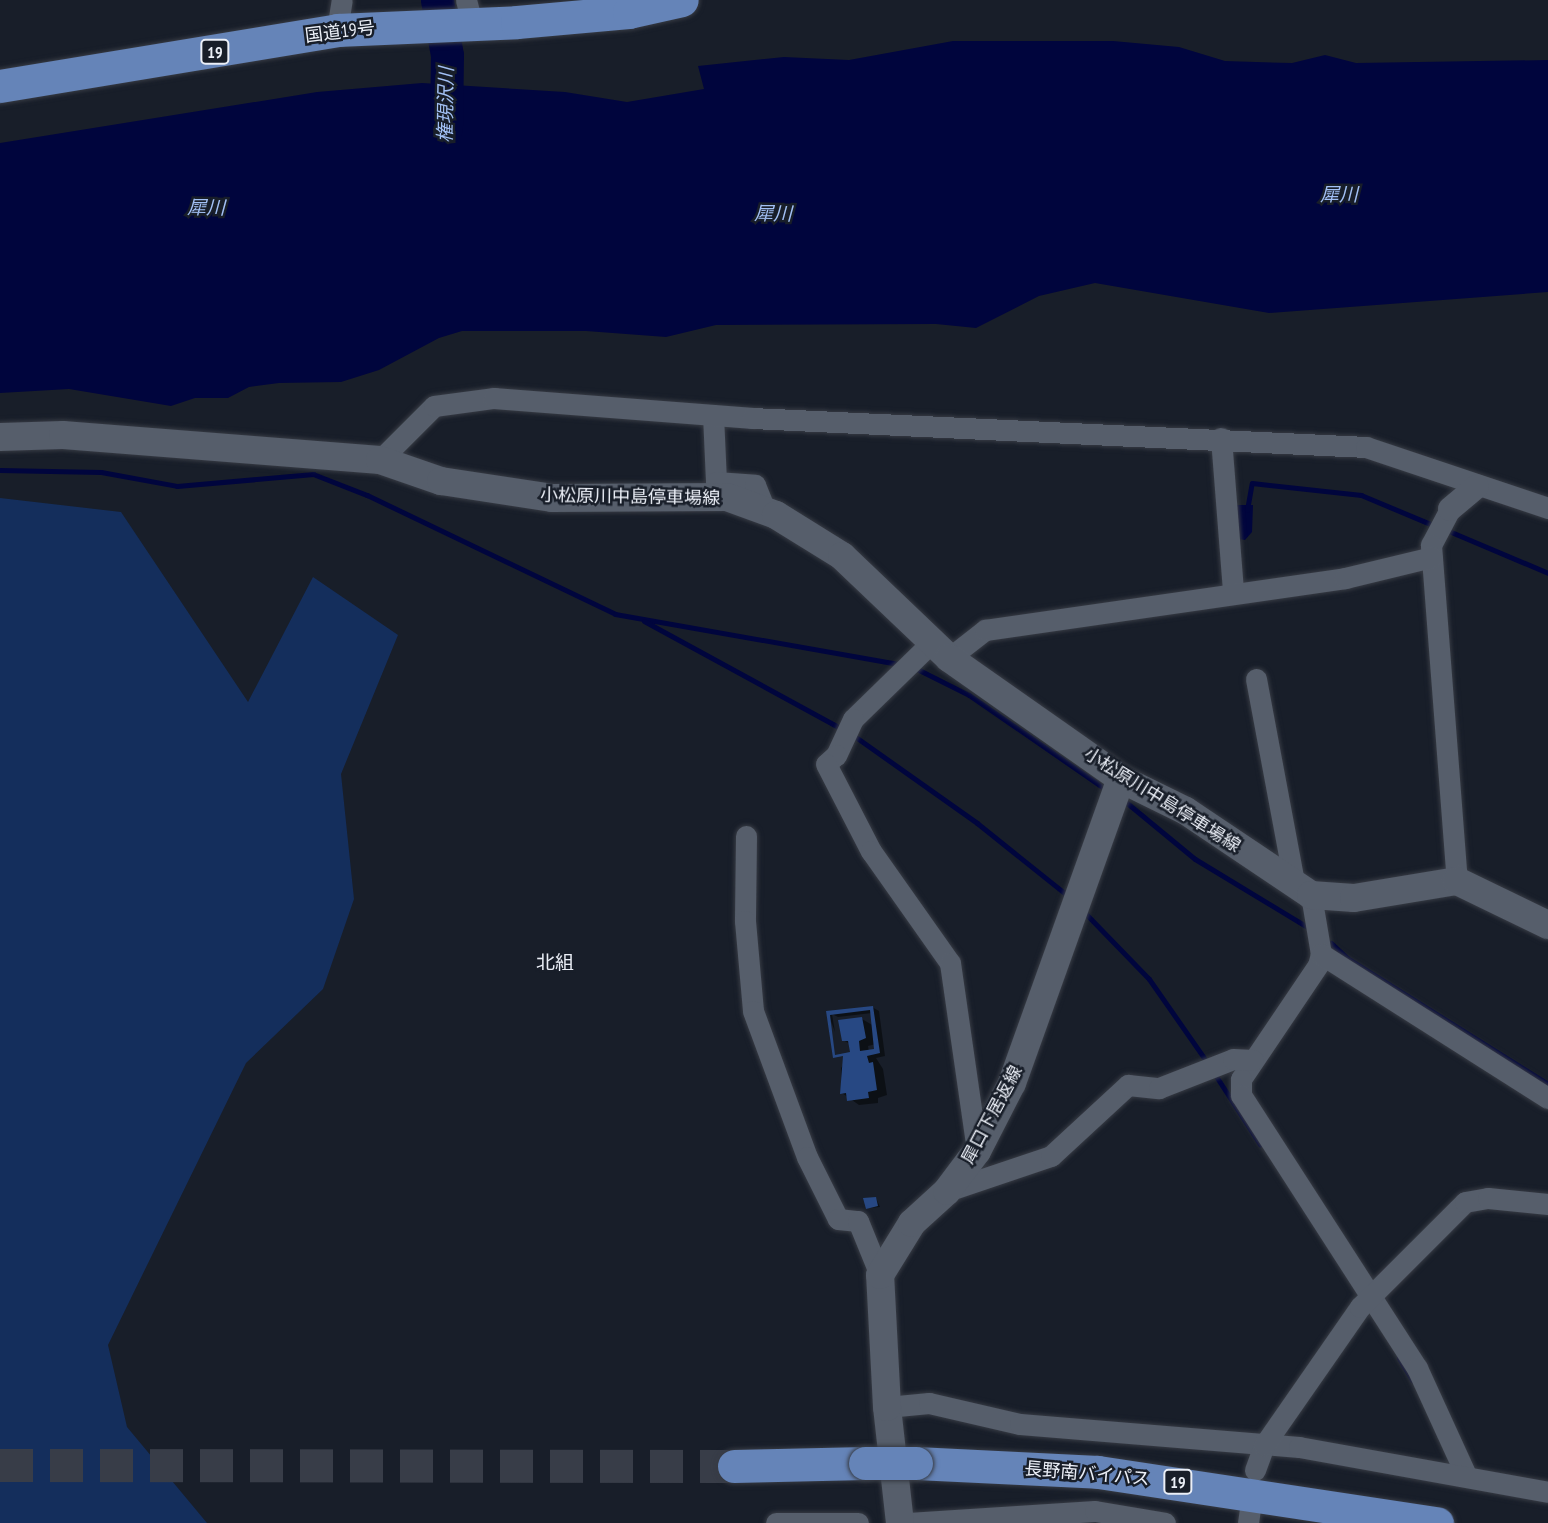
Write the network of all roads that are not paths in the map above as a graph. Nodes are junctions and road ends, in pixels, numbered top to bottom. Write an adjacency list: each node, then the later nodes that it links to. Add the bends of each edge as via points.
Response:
1 (682, 0): 3 (highway, 国道19号 / 19, via 629,12)
2 (340, 15): 3 (highway, 国道19号 / 19); 4 (highway, 国道19号 / 19)
3 (457, 17)
4 (0, 86)
5 (713, 415): 7 (street); 8 (street, via 495,398 446,404 434,406); 12 (street, via 716,482 755,485)
6 (0, 437): 8 (main road, 小松原川中島停車場線, via 63,435)
7 (1221, 438): 9 (street, via 1366,447); 14 (street)
8 (380, 460): 12 (main road, 小松原川中島停車場線, via 441,481 552,498 727,497)
9 (1477, 486): 10 (street); 11 (street)
10 (1548, 508)
11 (1450, 509): 13 (street)
12 (766, 512): 15 (main road, 小松原川中島停車場線, via 842,556)
13 (1431, 551): 14 (street, via 1345,578); 19 (street)
14 (1233, 592): 15 (street, via 985,630)
15 (940, 650): 17 (main road, 小松原川中島停車場線); 25 (street, via 853,719 826,764 881,867 950,963)
16 (1256, 679): 20 (street)
17 (1121, 779): 20 (main road, 小松原川中島停車場線, via 1186,811); 25 (main road, 犀口下居返線, via 1040,1013 1012,1083)
18 (746, 836): 28 (street, via 745,921 753,1011 807,1157 838,1219 858,1221)
19 (1457, 881): 20 (main road, 小松原川中島停車場線, via 1354,898); 21 (main road)
20 (1303, 888): 22 (street)
21 (1548, 926)
22 (1321, 954): 23 (street); 24 (street)
23 (1253, 1060): 26 (street, via 1233,1059 1159,1088 1128,1085 1051,1156); 29 (street, via 1241,1079 1241,1095)
24 (1548, 1098)
25 (977, 1150): 26 (main road, 犀口下居返線)
26 (947, 1191): 28 (main road, 犀口下居返線, via 912,1223)
27 (1548, 1204): 29 (street, via 1488,1198 1465,1202)
28 (880, 1275): 30 (main road)
29 (1366, 1302): 31 (street); 34 (street, via 1417,1368)
30 (887, 1407): 31 (street, via 929,1402 1020,1424); 38 (main road)
31 (1264, 1445): 33 (street); 34 (street)
32 (734, 1466): 41 (highway, 長野南バイパス / 19, bridge, via 916,1463 1098,1472)
33 (1255, 1470)
34 (1466, 1475): 35 (street)
35 (1548, 1492)
36 (776, 1523): 37 (street)
37 (858, 1523)
38 (900, 1523)
39 (908, 1523): 40 (street, via 1095,1511)
40 (1165, 1523)
41 (1437, 1523)

